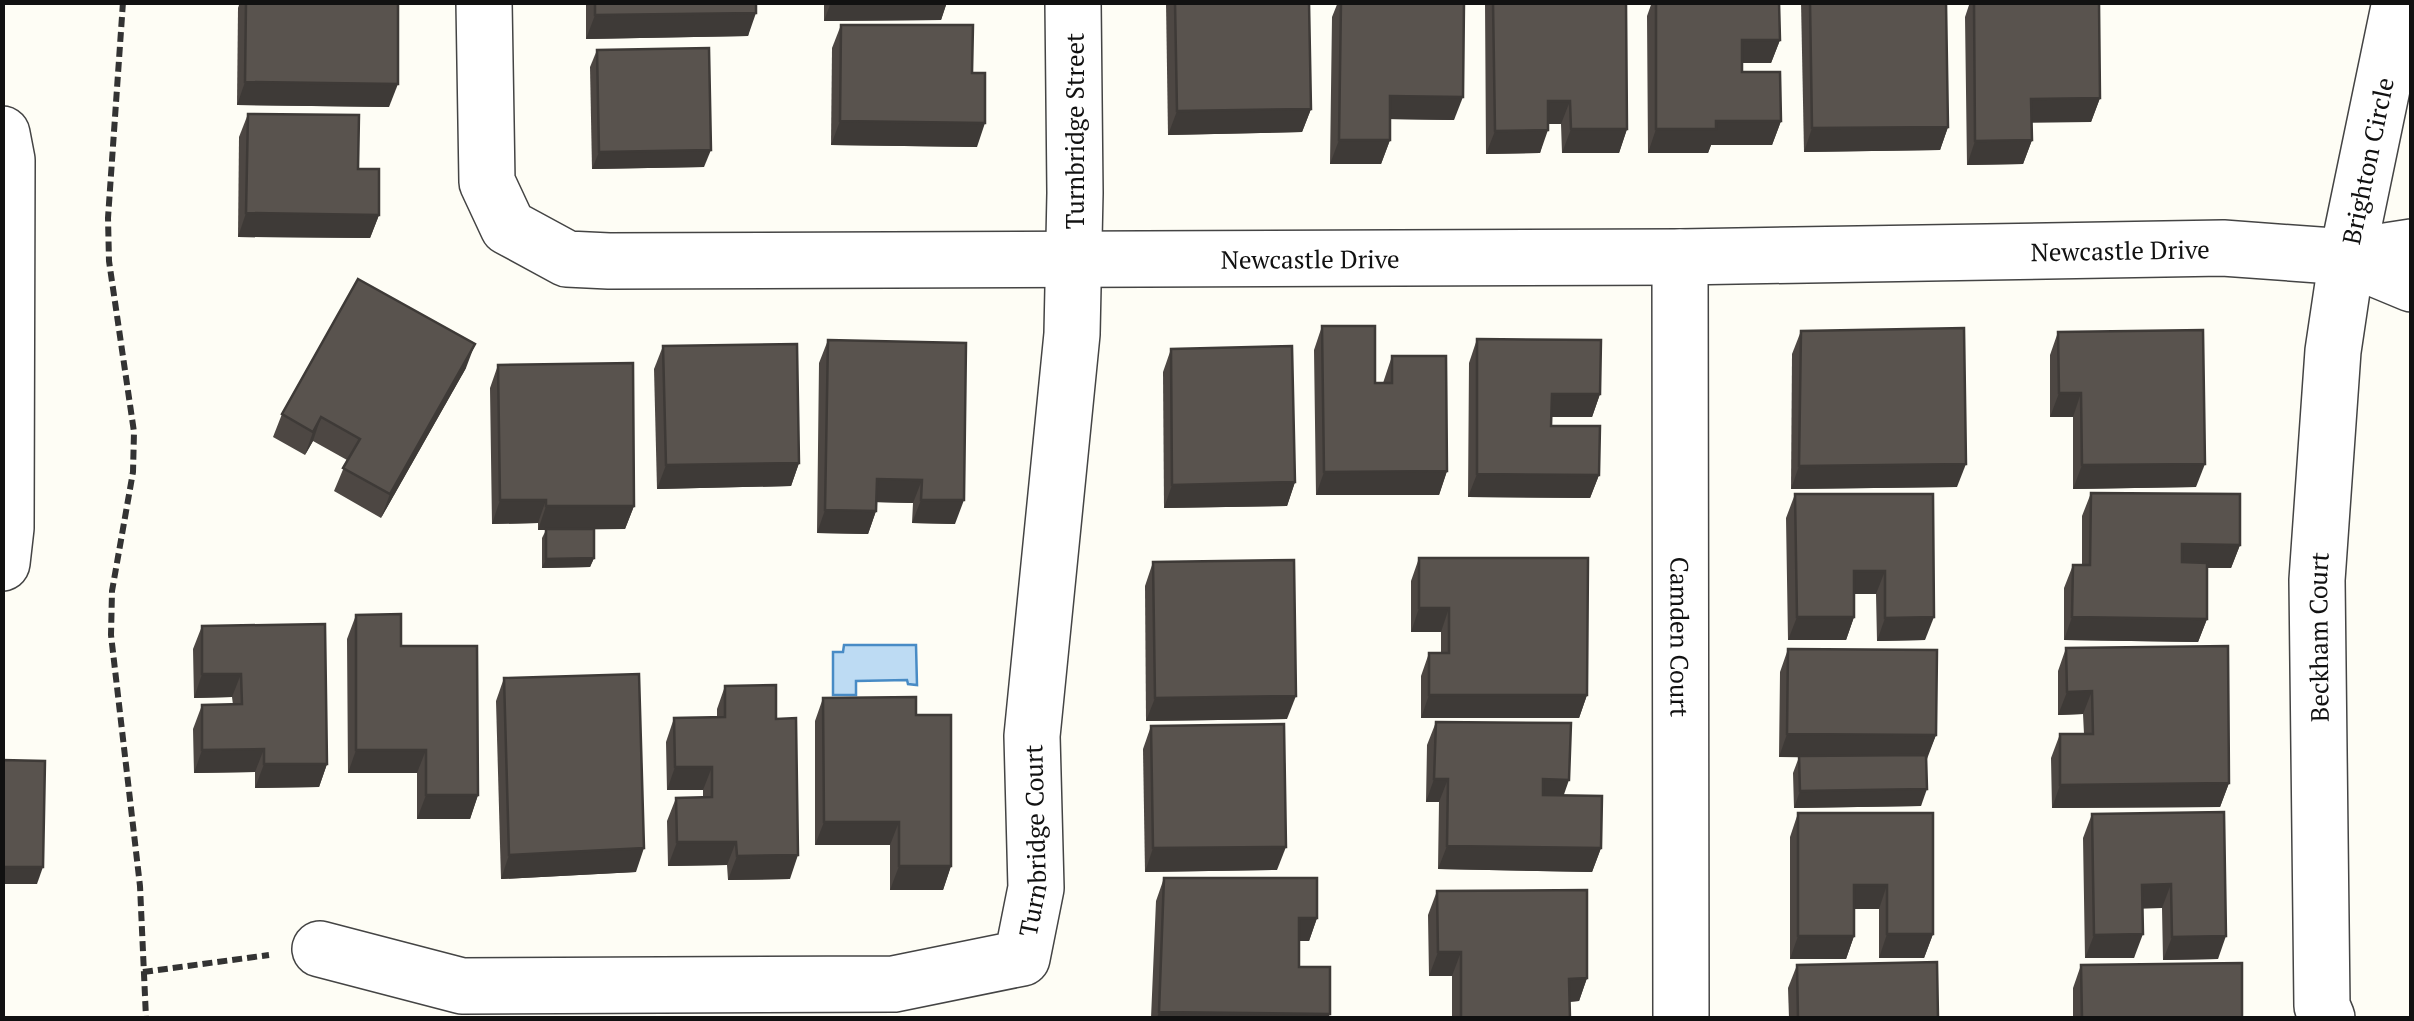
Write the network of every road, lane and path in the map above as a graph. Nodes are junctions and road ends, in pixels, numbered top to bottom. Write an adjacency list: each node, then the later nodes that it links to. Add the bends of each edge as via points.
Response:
1 (123, 2): 13 (path, via 109,262 134,446 111,635 140,886)
2 (484, 2): 9 (street, Newcastle Drive, via 487,182 508,227 567,259)
3 (1074, 2): 9 (street, Turnbridge Street)
4 (2400, 2): 8 (street, Brighton Circle)
5 (2, 134): 11 (street)
6 (2412, 247): 8 (street, Newcastle Drive)
7 (1680, 257): 8 (street, Newcastle Drive, via 2223,248); 9 (street, Newcastle Drive); 15 (street, Camden Court)
8 (2348, 257): 10 (street, Newcastle Drive); 16 (street, Beckham Court, via 2333,352 2317,580)
9 (1073, 259): 12 (street, Turnbridge Court, via 1072,334 1032,736 1036,888 1022,958 894,984 462,986)
10 (2412, 284)
11 (2, 564)
12 (320, 949): 13 (path)
13 (143, 972): 14 (path)
14 (146, 1018)
15 (1681, 1018)
16 (2327, 1018)

